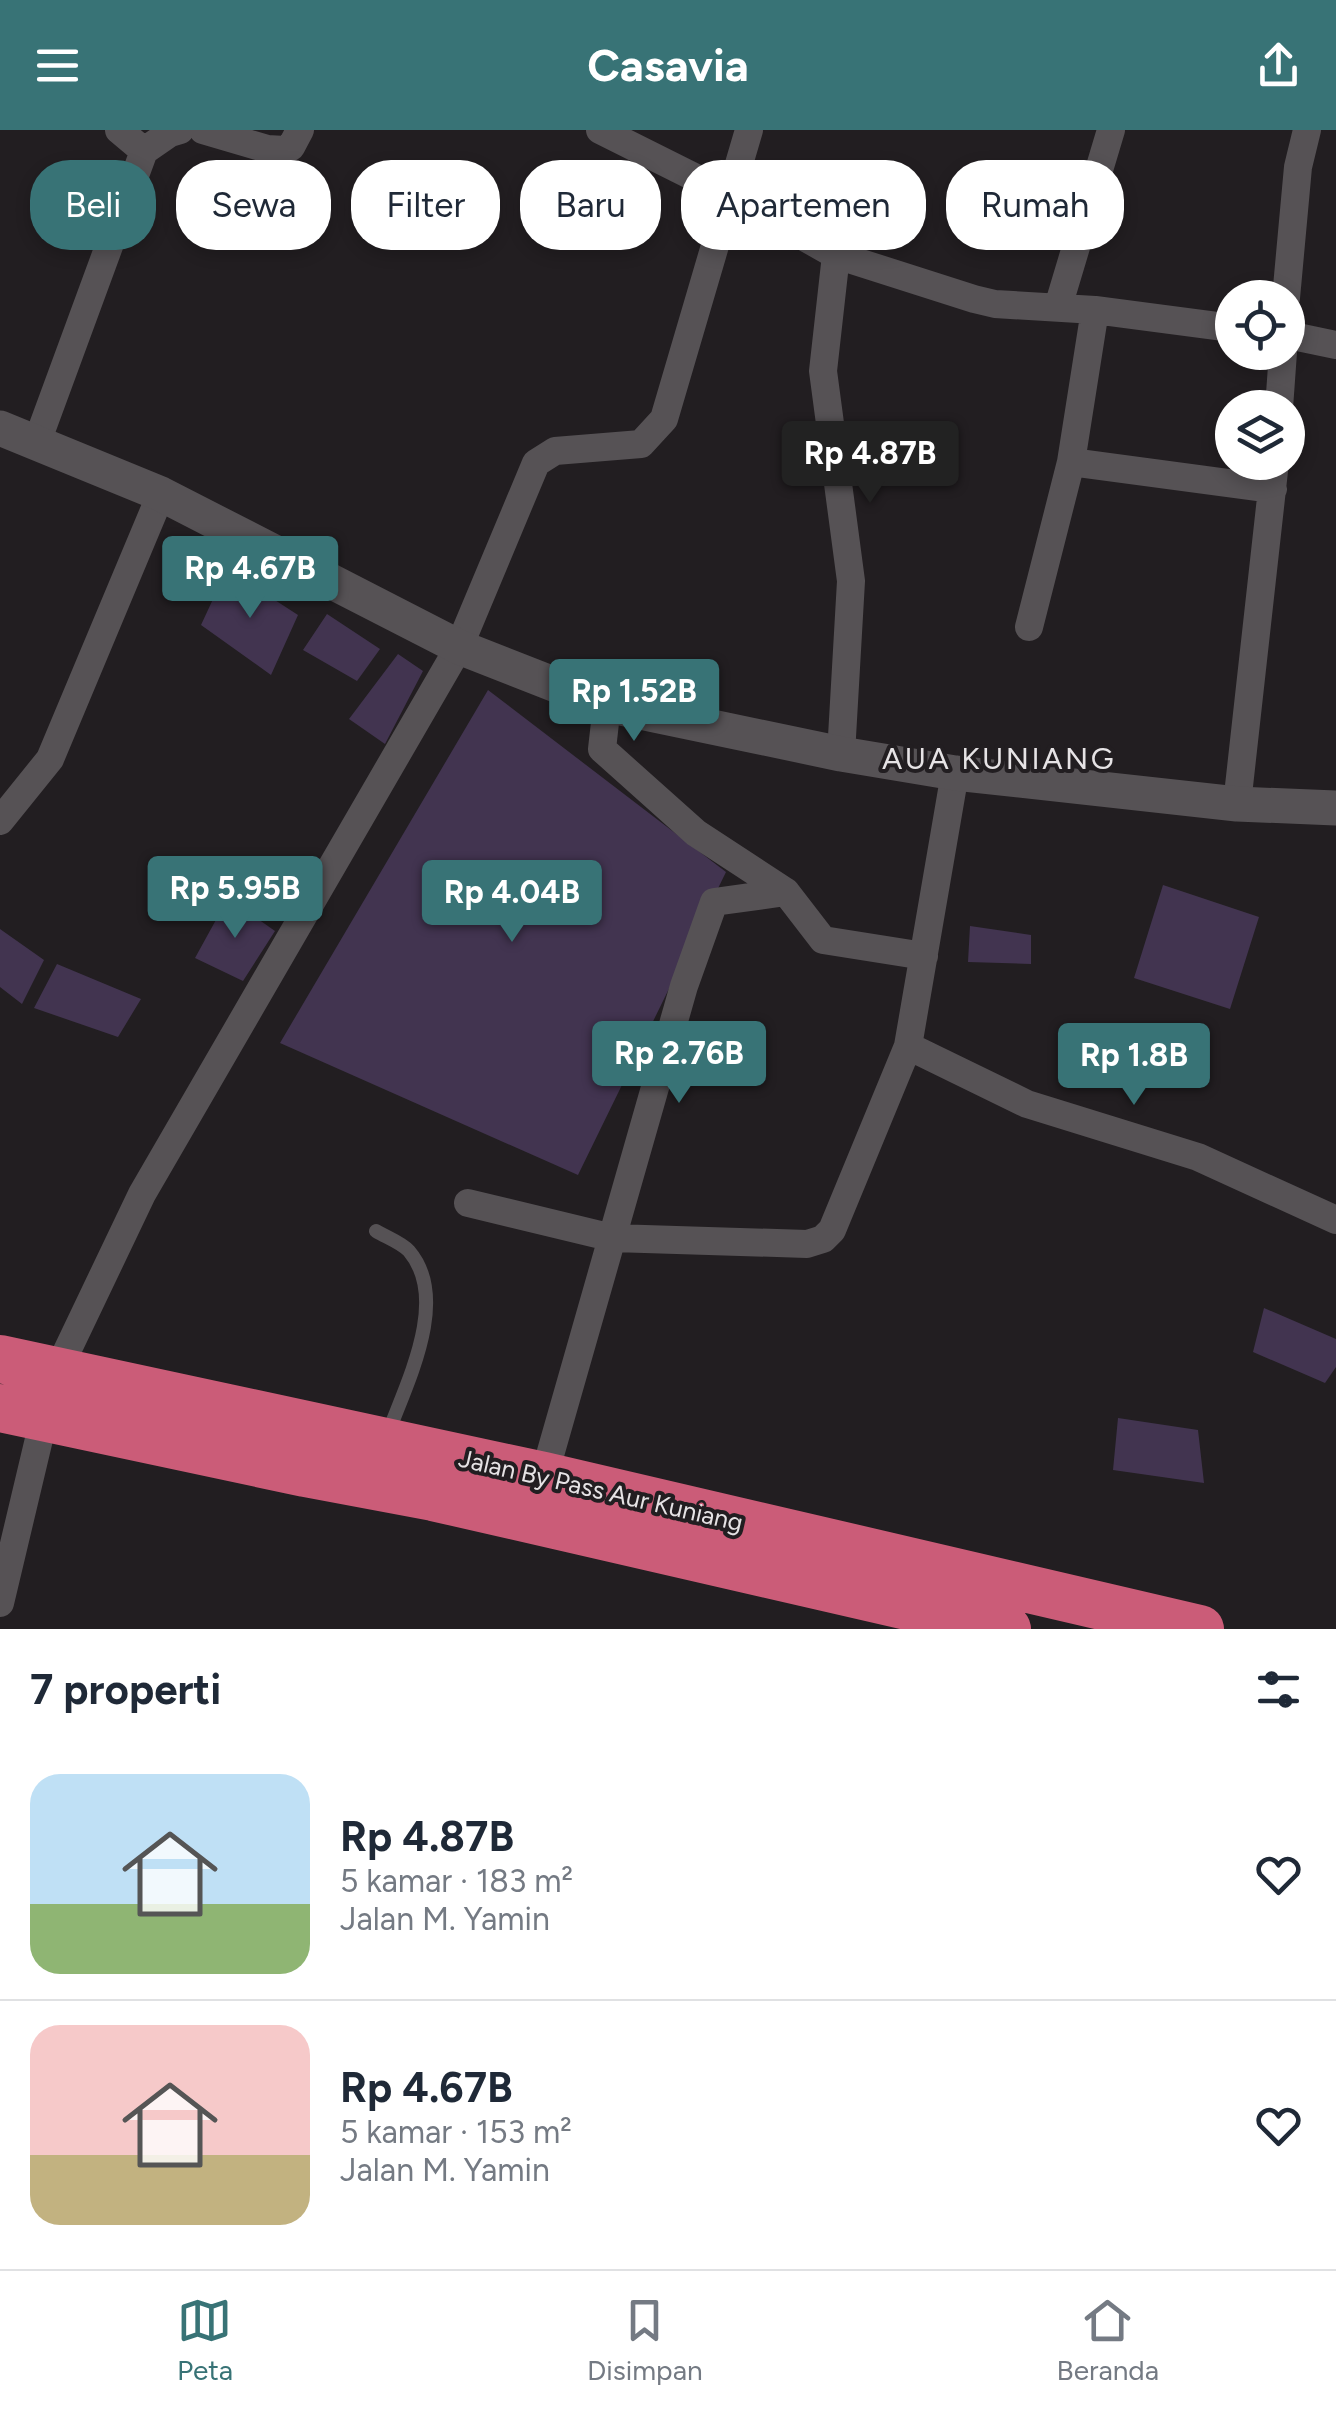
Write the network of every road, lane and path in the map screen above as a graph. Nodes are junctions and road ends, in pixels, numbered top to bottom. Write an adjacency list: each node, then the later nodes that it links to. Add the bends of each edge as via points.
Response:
1 (119, 130): 9 (street)
2 (180, 130): 9 (street)
3 (203, 130): 4 (street, via 276,151 291,147)
4 (300, 130)
5 (600, 130): 11 (street)
6 (749, 130): 10 (street)
7 (1111, 130): 16 (street)
8 (1307, 130): 15 (street)
9 (144, 151): 22 (street)
10 (739, 160)
11 (681, 170)
12 (712, 250): 28 (street, via 664,419 641,444 555,450 536,462)
13 (827, 250): 14 (street)
14 (836, 255): 16 (street, via 974,299); 30 (street, via 823,371 851,581)
15 (1288, 280)
16 (1058, 307): 17 (street)
17 (1095, 310): 18 (street); 23 (street)
18 (1215, 326)
19 (1305, 339): 20 (street)
20 (1336, 345)
21 (0, 428): 22 (street)
22 (37, 442): 26 (street)
23 (1071, 462): 24 (street); 27 (street)
24 (1215, 472)
25 (1274, 480): 32 (street)
26 (161, 494): 28 (street); 34 (street, via 50,758)
27 (1029, 627)
28 (459, 646): 29 (street); 43 (street, via 142,1194)
29 (608, 705): 30 (street); 35 (street, via 602,749 696,833)
30 (841, 754): 31 (street)
31 (955, 773): 32 (street); 36 (street)
32 (1238, 804): 33 (street)
33 (1336, 808)
34 (0, 820)
35 (786, 892): 36 (street, via 823,940); 41 (street, via 714,902)
36 (924, 956): 37 (street)
37 (908, 1046): 39 (street, via 1027,1104 1198,1158); 41 (street, via 832,1230 822,1239 807,1244)
38 (468, 1204): 41 (street)
39 (1336, 1220)
40 (376, 1231): 45 (lane, via 408,1249 427,1299 422,1342)
41 (612, 1238): 47 (street)
42 (0, 1359): 43 (highway, Jalan By Pass Aur Kuniang)
43 (57, 1372): 45 (highway, Jalan By Pass Aur Kuniang)
44 (22, 1413): 46 (highway, Jalan By Pass Aur Kuniang); 48 (street)
45 (385, 1442): 46 (highway, Jalan By Pass Aur Kuniang)
46 (437, 1475): 47 (highway, Jalan By Pass Aur Kuniang); 50 (highway, Jalan By Pass Aur Kuniang)
47 (544, 1476): 49 (highway, Jalan By Pass Aur Kuniang, via 899,1557)
48 (0, 1603)
49 (1049, 1613): 51 (highway, Jalan By Pass Aur Kuniang)
50 (1007, 1629)
51 (1200, 1629)

